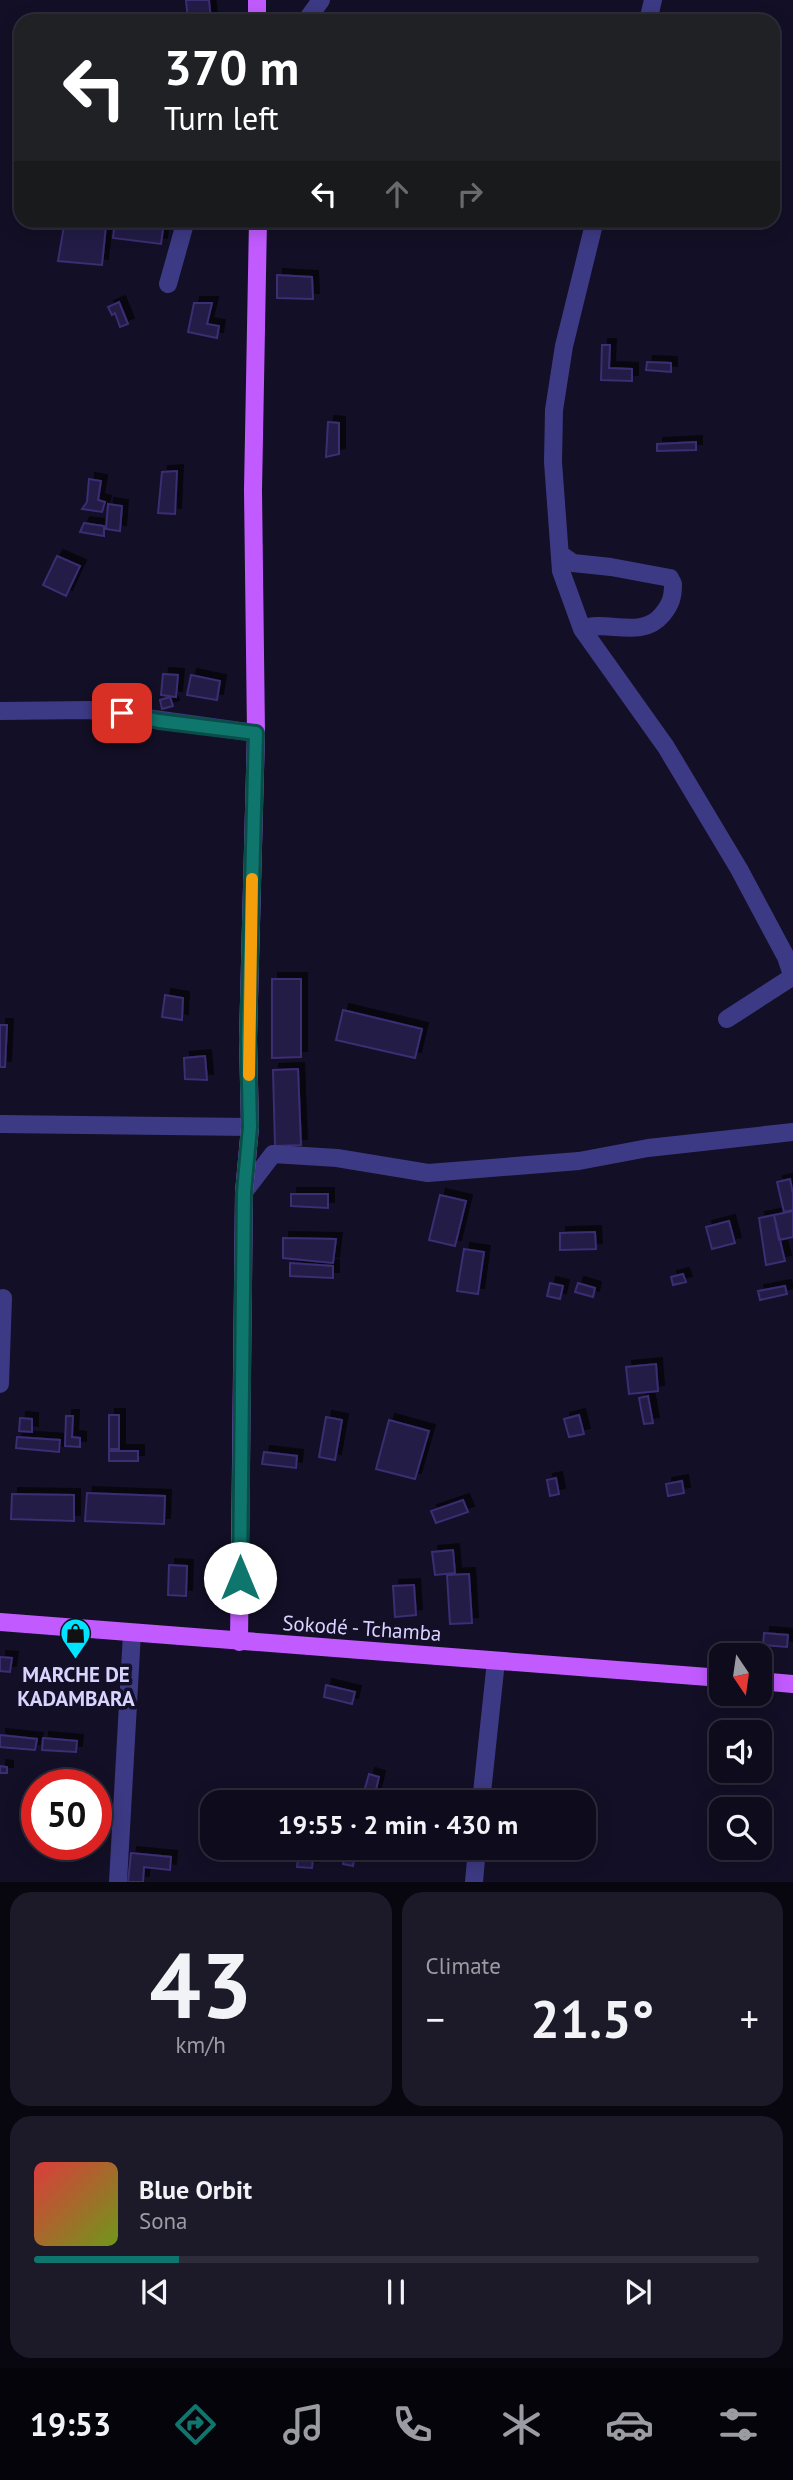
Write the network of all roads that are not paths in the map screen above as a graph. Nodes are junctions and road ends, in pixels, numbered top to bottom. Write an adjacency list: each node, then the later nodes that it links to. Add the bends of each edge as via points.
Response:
1 (184, 228): 4 (street)
2 (258, 228): 8 (main road, via 253,490)
3 (593, 228): 5 (street, via 564,346 554,410)
4 (168, 284)
5 (559, 554): 6 (street); 6 (street, via 573,563 637,571 670,578 673,584 670,606 646,627)
6 (582, 629): 9 (street, via 707,813 781,946)
7 (0, 711): 8 (street, via 89,710)
8 (256, 733): 12 (main road)
9 (793, 977): 10 (street)
10 (727, 1019)
11 (0, 1124): 12 (street)
12 (250, 1127): 14 (main road)
13 (793, 1132): 14 (street, via 648,1148 579,1161 428,1173 337,1158 273,1154)
14 (244, 1192): 19 (main road)
15 (4, 1298): 16 (street)
16 (0, 1384)
17 (0, 1622): 18 (main road, Sokodé - Tchamba)
18 (132, 1633): 19 (main road, Sokodé - Tchamba); 26 (street)
19 (239, 1642): 20 (main road, Sokodé - Tchamba)
20 (496, 1661): 21 (main road, Sokodé - Tchamba); 24 (street)
21 (709, 1677)
22 (772, 1682): 23 (main road)
23 (793, 1684)
24 (482, 1790)
25 (476, 1860): 27 (street)
26 (118, 1881)
27 (474, 1881)

